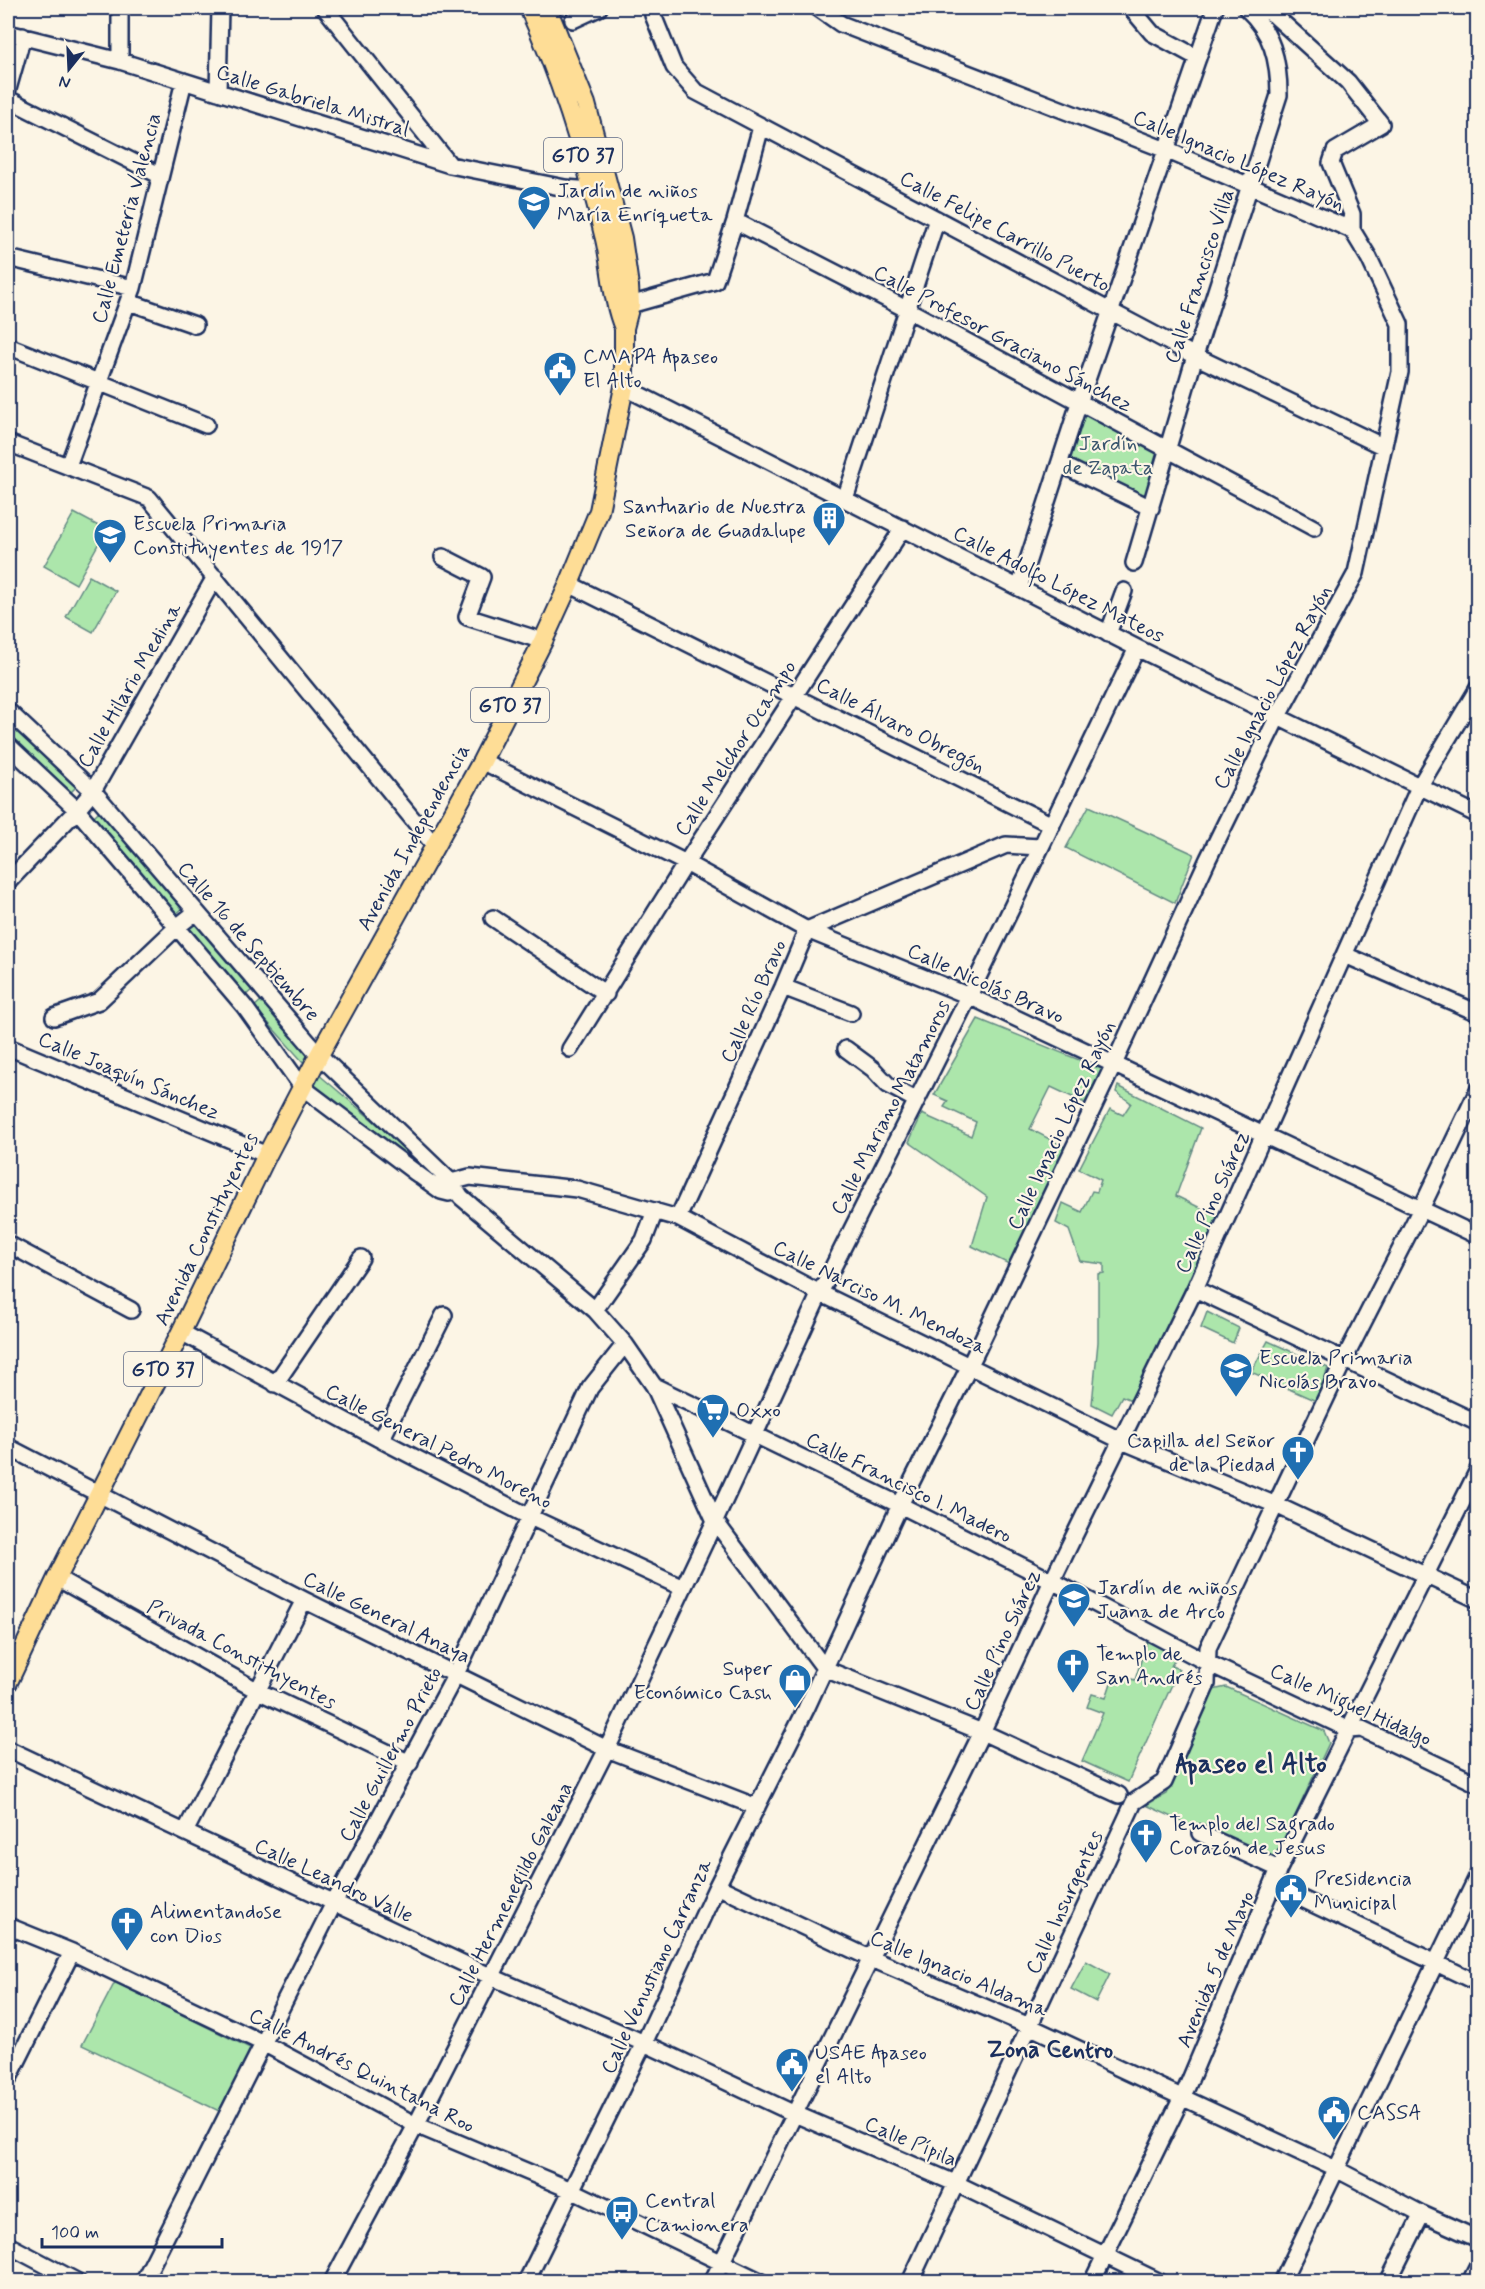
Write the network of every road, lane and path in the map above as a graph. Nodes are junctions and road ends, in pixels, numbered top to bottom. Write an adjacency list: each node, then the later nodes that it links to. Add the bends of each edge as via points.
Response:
1 (120, 8): 17 (street)
2 (220, 8): 20 (street)
3 (325, 8): 24 (street)
4 (529, 8): 27 (main road, Avenida Independencia / GTO 37)
5 (548, 8): 27 (main road, Avenida Independencia / GTO 37, via 586,104)
6 (598, 8): 13 (street)
7 (654, 8): 22 (street, Calle Felipe Carrillo Puerto, via 653,15 674,66 695,91)
8 (818, 8): 23 (street, Calle Ignacio López Rayón, via 841,24)
9 (1131, 8): 16 (street, via 1152,33)
10 (1215, 8): 16 (street)
11 (1246, 8): 26 (street, Calle Francisco Villa, via 1258,19 1279,69 1279,95)
12 (1261, 8): 30 (street, via 1274,15 1348,82 1381,124 1332,156 1331,163 1352,214)
13 (573, 20)
14 (8, 33): 15 (street, Calle Gabriela Mistral)
15 (23, 36): 17 (street, Calle Gabriela Mistral); 19 (street)
16 (1198, 58): 23 (street)
17 (120, 61): 18 (street, Calle Gabriela Mistral)
18 (184, 81): 20 (street, Calle Gabriela Mistral); 25 (street, Calle Emeteria Valencia)
19 (8, 89)
20 (218, 92): 24 (street, Calle Gabriela Mistral)
21 (8, 99): 25 (street)
22 (761, 127): 28 (street, Calle Felipe Carrillo Puerto); 29 (street)
23 (1166, 150): 26 (street, Calle Ignacio López Rayón); 35 (street)
24 (450, 165): 27 (street, Calle Gabriela Mistral, via 565,188)
25 (159, 176): 32 (street, Calle Emeteria Valencia)
26 (1250, 186): 30 (street, Calle Ignacio López Rayón); 38 (street, Calle Francisco Villa)
27 (601, 188): 33 (main road, Avenida Independencia / GTO 37, via 605,241)
28 (937, 219): 34 (street); 35 (street, Calle Felipe Carrillo Puerto)
29 (735, 221): 33 (street, via 715,281); 34 (street, Calle Profesor Graciano Sánchez)
30 (1352, 230): 44 (street, Calle Ignacio López Rayón, via 1400,324 1400,372)
31 (8, 258): 32 (street)
32 (131, 295): 36 (street); 39 (street, Calle Emeteria Valencia)
33 (623, 307): 40 (main road, Avenida Independencia / GTO 37)
34 (908, 310): 41 (street, Calle Profesor Graciano Sánchez); 48 (street)
35 (1111, 311): 38 (street, Calle Felipe Carrillo Puerto); 41 (street)
36 (195, 325)
37 (8, 346): 39 (street)
38 (1195, 356): 44 (street, Calle Felipe Carrillo Puerto); 45 (street, Calle Francisco Villa)
39 (99, 382): 42 (street); 47 (street, Calle Emeteria Valencia)
40 (624, 387): 48 (street, Calle Adolfo López Mateos); 55 (main road, Avenida Independencia / GTO 37, via 598,511)
41 (1079, 403): 45 (street, Calle Profesor Graciano Sánchez); 46 (street)
42 (206, 425)
43 (8, 444): 47 (street)
44 (1384, 447): 64 (street, Calle Ignacio López Rayón, via 1356,573)
45 (1168, 451): 49 (street, Calle Francisco Villa); 51 (street, Calle Profesor Graciano Sánchez)
46 (1060, 464): 49 (street); 56 (street)
47 (68, 466): 54 (street, via 148,498)
48 (845, 499): 50 (street, Calle Adolfo López Mateos)
49 (1151, 508): 53 (street, Calle Francisco Villa)
50 (903, 528): 56 (street, Calle Adolfo López Mateos); 62 (street, Calle Melchor Ocampo)
51 (1314, 528)
52 (444, 557): 59 (street, via 482,577 467,617)
53 (1134, 563)
54 (215, 577): 68 (street, Calle Hilario Medina); 72 (street)
55 (569, 584): 59 (main road, Avenida Independencia / GTO 37); 62 (street, Calle Álvaro Obregón)
56 (1019, 588): 58 (street, Calle Adolfo López Mateos)
57 (1124, 591): 58 (street)
58 (1108, 634): 60 (street, Calle Adolfo López Mateos)
59 (543, 641): 66 (main road, Avenida Independencia / GTO 37)
60 (1137, 648): 64 (street, Calle Adolfo López Mateos); 71 (street, Calle Mariano Matamoros)
61 (1478, 688): 67 (street, Calle Pino Suárez)
62 (795, 696): 71 (street, Calle Álvaro Obregón); 74 (street, Calle Melchor Ocampo)
63 (8, 711): 68 (street, Calle 16 de Septiembre)
64 (1278, 716): 67 (street, Calle Adolfo López Mateos); 93 (street, Calle Ignacio López Rayón)
65 (8, 745): 69 (street, Calle 16 de Septiembre)
66 (482, 761): 72 (main road, Avenida Independencia / GTO 37); 74 (street, Calle Nicolás Bravo)
67 (1419, 787): 70 (street, Calle Adolfo López Mateos); 80 (street, Calle Pino Suárez)
68 (93, 790): 69 (street, Calle Hilario Medina); 76 (street, Calle 16 de Septiembre)
69 (77, 810): 75 (street, Calle Hilario Medina); 78 (street, Calle 16 de Septiembre)
70 (1478, 814)
71 (1052, 825): 73 (street, Calle Mariano Matamoros)
72 (434, 845): 92 (main road, Avenida Independencia / GTO 37)
73 (1040, 847): 79 (street, Calle Río Bravo, via 1006,845); 84 (street, Calle Mariano Matamoros)
74 (686, 863): 79 (street, Calle Nicolás Bravo); 83 (street, Calle Melchor Ocampo)
75 (8, 882)
76 (196, 912): 78 (street); 82 (street, Calle 16 de Septiembre)
77 (493, 918): 83 (street)
78 (177, 927): 85 (street, Calle 16 de Septiembre); 88 (street, via 99,1001)
79 (807, 930): 81 (street, Calle Río Bravo); 84 (street, Calle Nicolás Bravo)
80 (1346, 955): 87 (street); 97 (street, Calle Pino Suárez)
81 (783, 987): 86 (street); 102 (street, Calle Río Bravo)
82 (263, 989): 85 (street); 92 (street, Calle 16 de Septiembre)
83 (606, 994): 90 (street, Calle Melchor Ocampo)
84 (969, 996): 93 (street, Calle Nicolás Bravo); 96 (street, Calle Mariano Matamoros)
85 (244, 1006): 94 (street, Calle 16 de Septiembre)
86 (850, 1013)
87 (1478, 1013)
88 (54, 1017)
89 (8, 1047): 98 (street, Calle Joaquín Sánchez)
90 (570, 1049)
91 (846, 1049): 96 (street, via 888,1085)
92 (319, 1055): 94 (main road, Avenida Constituyentes / GTO 37); 99 (street, Calle 16 de Septiembre)
93 (1114, 1064): 97 (street, Calle Nicolás Bravo); 114 (street, Calle Ignacio López Rayón)
94 (302, 1087): 98 (main road, Avenida Constituyentes / GTO 37); 99 (street, Calle 16 de Septiembre)
95 (1478, 1090): 100 (street)
96 (916, 1100): 107 (street, Calle Mariano Matamoros)
97 (1264, 1136): 100 (street, Calle Nicolás Bravo); 106 (street, Calle Pino Suárez)
98 (267, 1155): 111 (main road, Avenida Constituyentes / GTO 37)
99 (446, 1186): 101 (street, Calle Narciso M. Mendoza, via 470,1177 577,1189); 109 (street, Calle 16 de Septiembre)
100 (1421, 1209): 103 (street, Calle Nicolás Bravo); 113 (street)
101 (655, 1211): 102 (street, Calle Narciso M. Mendoza); 109 (street, via 644,1240)
102 (678, 1218): 107 (street, Calle Narciso M. Mendoza)
103 (1478, 1236)
104 (8, 1244): 108 (street)
105 (362, 1258): 115 (street)
106 (1195, 1289): 113 (street); 120 (street, Calle Pino Suárez)
107 (820, 1293): 114 (street, Calle Narciso M. Mendoza); 118 (street, Calle Mariano Matamoros)
108 (131, 1310)
109 (595, 1310): 112 (street, Calle 16 de Septiembre)
110 (444, 1315): 119 (street)
111 (181, 1332): 115 (street, Calle General Pedro Moreno); 123 (main road, Avenida Constituyentes / GTO 37)
112 (625, 1344): 116 (street, Calle 16 de Septiembre); 126 (street, Calle Guillermo Prieto, via 590,1388)
113 (1344, 1360): 117 (street); 125 (street)
114 (970, 1365): 120 (street, Calle Narciso M. Mendoza); 124 (street, Calle Ignacio López Rayón)
115 (275, 1384): 119 (street, Calle General Pedro Moreno)
116 (654, 1386): 118 (street, Calle Francisco I. Madero); 127 (street, Calle 16 de Septiembre)
117 (1478, 1423)
118 (754, 1434): 124 (street, Calle Francisco I. Madero); 127 (street, Calle Mariano Matamoros)
119 (381, 1440): 126 (street, Calle General Pedro Moreno)
120 (1122, 1440): 125 (street, Calle Narciso M. Mendoza); 130 (street, Calle Pino Suárez)
121 (8, 1447): 123 (street, Calle General Anaya)
122 (1478, 1470): 128 (street, Avenida 5 de Mayo)
123 (99, 1495): 129 (main road, Avenida Constituyentes / GTO 37); 132 (street, Calle General Anaya)
124 (900, 1505): 130 (street, Calle Francisco I. Madero); 135 (street, Calle Ignacio López Rayón)
125 (1276, 1505): 128 (street, Calle Narciso M. Mendoza); 134 (street, via 1208,1648)
126 (530, 1517): 131 (street, Calle General Pedro Moreno); 136 (street, Calle Guillermo Prieto)
127 (715, 1521): 131 (street, Calle Hermenegildo Galeana); 135 (street, Calle 16 de Septiembre)
128 (1425, 1576): 133 (street, Calle Narciso M. Mendoza); 139 (street, Avenida 5 de Mayo)
129 (57, 1578): 137 (main road, Avenida Constituyentes / GTO 37); 138 (street, Privada Constituyentes)
130 (1053, 1581): 134 (street, Calle Francisco I. Madero); 140 (street, Calle Pino Suárez)
131 (683, 1588): 142 (street, Calle Hermenegildo Galeana)
132 (304, 1600): 136 (street, Calle General Anaya); 138 (street)
133 (1478, 1600)
134 (1208, 1663): 139 (street, Calle Miguel Hidalgo); 145 (street, via 1207,1684 1164,1782)
135 (825, 1669): 140 (street); 146 (street, Calle Venustiano Carranza)
136 (456, 1674): 142 (street, Calle General Anaya); 143 (street, Calle Guillermo Prieto)
137 (8, 1682)
138 (258, 1691): 143 (street, Privada Constituyentes); 147 (street)
139 (1350, 1730): 144 (street, Calle Miguel Hidalgo, via 1362,1729); 149 (street, Avenida 5 de Mayo)
140 (982, 1732): 145 (street); 156 (street, Calle Pino Suárez)
141 (8, 1749): 147 (street, Calle Leandro Valle)
142 (607, 1749): 146 (street, Calle General Anaya); 158 (street, Calle Hermenegildo Galeana)
143 (410, 1763): 153 (street, Calle Guillermo Prieto)
144 (1478, 1784)
145 (1127, 1798): 160 (street, Calle Insurgentes)
146 (757, 1807): 152 (street, Calle Venustiano Carranza)
147 (185, 1832): 153 (street, Calle Leandro Valle)
148 (1200, 1833): 149 (street)
149 (1279, 1869): 151 (street, Avenida 5 de Mayo)
150 (1478, 1875): 157 (street)
151 (1273, 1885): 157 (street); 164 (street, Avenida 5 de Mayo)
152 (717, 1886): 156 (street, Calle Ignacio Aldama); 162 (street, Calle Venustiano Carranza)
153 (334, 1903): 158 (street, Calle Leandro Valle); 161 (street, Calle Guillermo Prieto)
154 (8, 1926): 155 (street, Calle Andrés Quintana Roo)
155 (72, 1952): 161 (street, Calle Andrés Quintana Roo); 163 (street)
156 (872, 1959): 160 (street, Calle Ignacio Aldama); 165 (street, Calle Pino Suárez)
157 (1436, 1963): 159 (street); 167 (street)
158 (492, 1977): 162 (street, Calle Leandro Valle); 166 (street, Calle Hermenegildo Galeana)
159 (1478, 1983)
160 (1029, 2026): 164 (street, Calle Ignacio Aldama); 168 (street, Calle Insurgentes)
161 (264, 2043): 166 (street, Calle Andrés Quintana Roo); 177 (street, Calle Guillermo Prieto)
162 (644, 2043): 165 (street, Calle Pípila); 169 (street, Calle Venustiano Carranza)
163 (8, 2080)
164 (1182, 2097): 167 (street, Calle Ignacio Aldama); 173 (street, Avenida 5 de Mayo)
165 (795, 2114): 168 (street, Calle Pípila); 174 (street, Calle Pino Suárez)
166 (416, 2125): 169 (street, Calle Andrés Quintana Roo); 178 (street, Calle Hermenegildo Galeana)
167 (1336, 2169): 170 (street, Calle Ignacio Aldama); 185 (street)
168 (957, 2184): 173 (street, Calle Pípila); 182 (street, Calle Insurgentes)
169 (571, 2190): 174 (street, Calle Andrés Quintana Roo); 179 (street, Calle Venustiano Carranza)
170 (1422, 2214): 171 (street, Calle Ignacio Aldama); 186 (street)
171 (1478, 2239)
172 (8, 2245): 176 (street)
173 (1104, 2254): 183 (street, Avenida 5 de Mayo); 184 (street, Calle Pípila)
174 (722, 2261): 180 (street, Calle Pino Suárez); 181 (street, Calle Andrés Quintana Roo)
175 (1478, 2266): 187 (street)
176 (78, 2282)
177 (143, 2282)
178 (332, 2282)
179 (526, 2282)
180 (712, 2282)
181 (762, 2282)
182 (910, 2282)
183 (1092, 2282)
184 (1160, 2282)
185 (1282, 2282)
186 (1388, 2282)
187 (1470, 2282)

